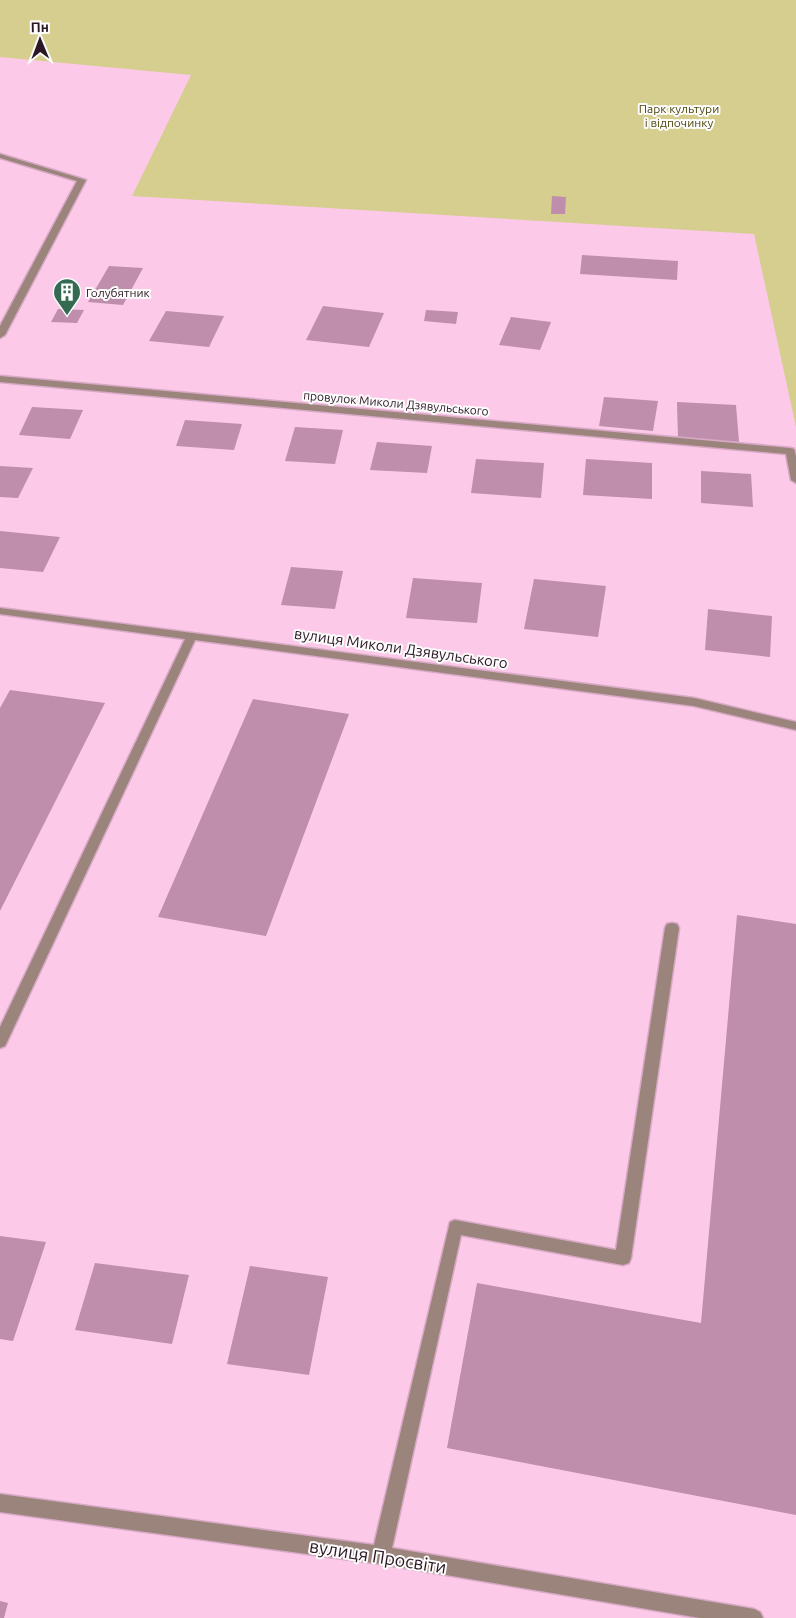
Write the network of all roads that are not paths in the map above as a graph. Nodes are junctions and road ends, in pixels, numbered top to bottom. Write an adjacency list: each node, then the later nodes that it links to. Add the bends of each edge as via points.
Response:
1 (0, 156): 2 (street, via 82,180)
2 (0, 335)
3 (0, 379): 4 (street, провулок Миколи Дзявульського, via 790,451)
4 (796, 480)
5 (0, 610): 6 (street, вулиця Миколи Дзявульського)
6 (192, 635): 7 (street, вулиця Миколи Дзявульського, via 694,702); 9 (street)
7 (796, 726)
8 (672, 928): 11 (street, via 622,1258 455,1227)
9 (0, 1042)
10 (0, 1503): 11 (street, вулиця Просвіти)
11 (380, 1555): 12 (street, вулиця Просвіти)
12 (754, 1618)

